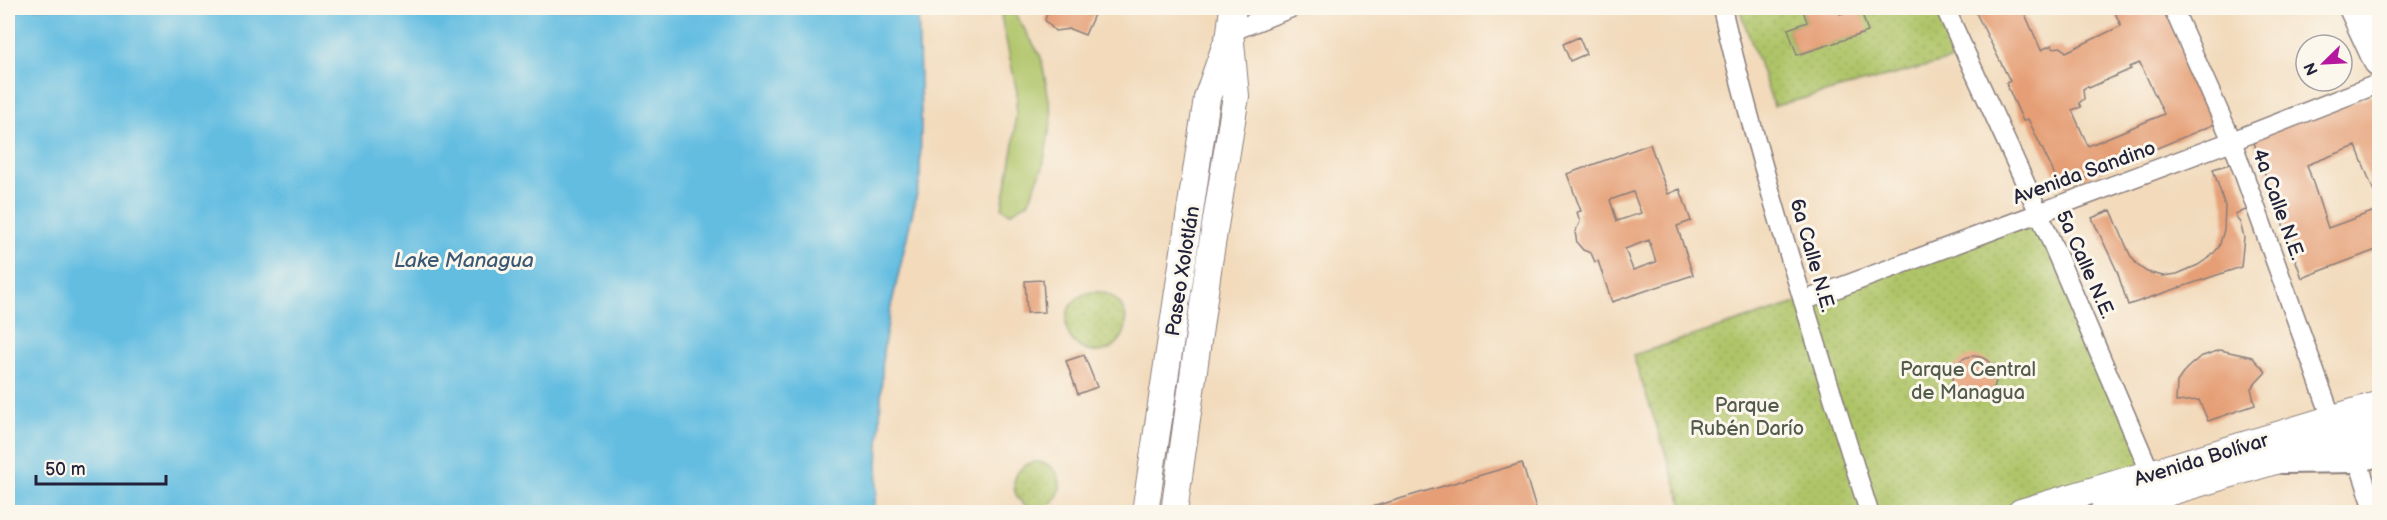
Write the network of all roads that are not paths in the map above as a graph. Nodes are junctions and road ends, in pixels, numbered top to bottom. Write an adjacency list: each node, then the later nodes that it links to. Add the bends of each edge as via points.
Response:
1 (1291, 8): 6 (street)
2 (1722, 8): 11 (street, 6a Calle N.E.)
3 (1945, 8): 10 (street, 5a Calle N.E.)
4 (2173, 8): 9 (street, 4a Calle N.E.)
5 (2356, 8): 7 (highway)
6 (1232, 20): 20 (street, Paseo Xolotlán, via 1207,98); 21 (street, Paseo Xolotlán, via 1236,96)
7 (2379, 60)
8 (2379, 83): 9 (street, Avenida Sandino)
9 (2232, 141): 10 (street, Avenida Sandino); 13 (street, 4a Calle N.E.)
10 (2039, 213): 11 (street, Avenida Sandino); 17 (street, 5a Calle N.E.)
11 (1803, 301): 22 (street, 6a Calle N.E.)
12 (2379, 404): 13 (street, Avenida Bolívar)
13 (2332, 419): 17 (street, Avenida Bolívar)
14 (2379, 430): 15 (street)
15 (2362, 449): 16 (main road); 23 (street)
16 (2283, 459): 18 (street, Avenida Bolívar)
17 (2151, 474): 19 (street, Avenida Bolívar)
18 (2110, 511)
19 (2026, 512)
20 (1145, 513)
21 (1174, 513)
22 (1869, 513)
23 (2375, 513)

